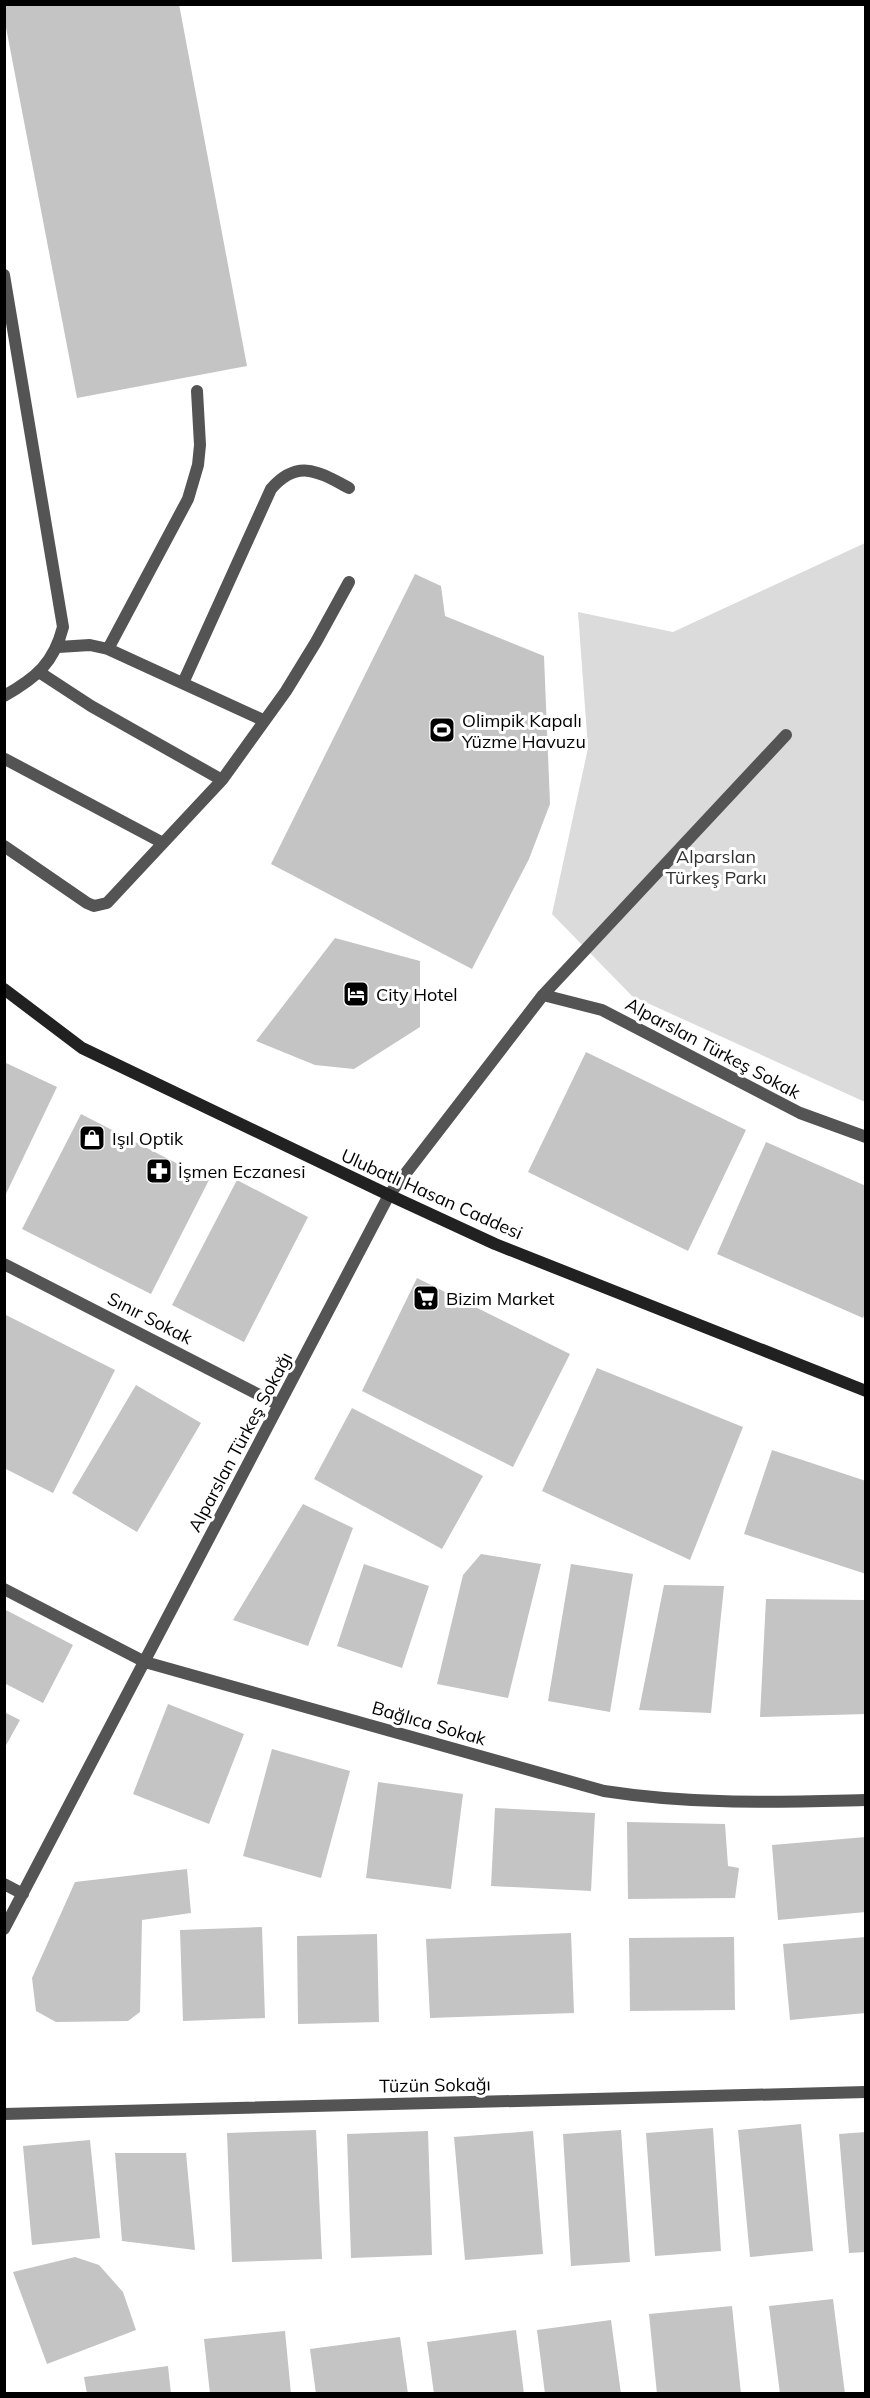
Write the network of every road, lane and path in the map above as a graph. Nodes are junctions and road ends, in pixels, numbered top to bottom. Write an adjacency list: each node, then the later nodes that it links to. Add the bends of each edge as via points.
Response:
1 (4, 275): 5 (street, via 63,627)
2 (197, 391): 6 (street, via 200,445 188,499)
3 (349, 488): 8 (street, via 318,471 306,470 286,474 271,489)
4 (349, 582): 10 (street, via 292,681)
5 (58, 647): 6 (street, via 90,645); 7 (street)
6 (108, 649): 8 (street)
7 (39, 672): 9 (street); 13 (street)
8 (183, 683): 10 (street)
9 (4, 696)
10 (263, 720): 13 (street)
11 (786, 735): 17 (street, Alparslan Türkeş Sokağı)
12 (5, 759): 14 (street)
13 (222, 780): 14 (street)
14 (163, 843): 15 (street, via 102,906 87,903)
15 (4, 846)
16 (4, 989): 19 (street, Ulubatlı Hasan Caddesi, via 82,1048)
17 (543, 995): 18 (street, Alparslan Türkeş Sokak, via 602,1010 800,1113); 19 (street, Alparslan Türkeş Sokağı)
18 (866, 1137)
19 (389, 1195): 21 (street, Ulubatlı Hasan Caddesi, via 495,1244); 22 (street, Alparslan Türkeş Sokağı)
20 (4, 1264): 22 (street, Sınır Sokak)
21 (866, 1391)
22 (279, 1405): 24 (street, Alparslan Türkeş Sokağı)
23 (4, 1588): 24 (street, Bağlıca Sokak)
24 (145, 1662): 25 (street, Bağlıca Sokak, via 604,1791 673,1801); 27 (street, Alparslan Türkeş Sokağı)
25 (866, 1800)
26 (4, 1884): 27 (street)
27 (23, 1894): 28 (street, Alparslan Türkeş Sokağı)
28 (4, 1929)
29 (866, 2092): 30 (street, Tüzün Sokağı)
30 (4, 2114)

